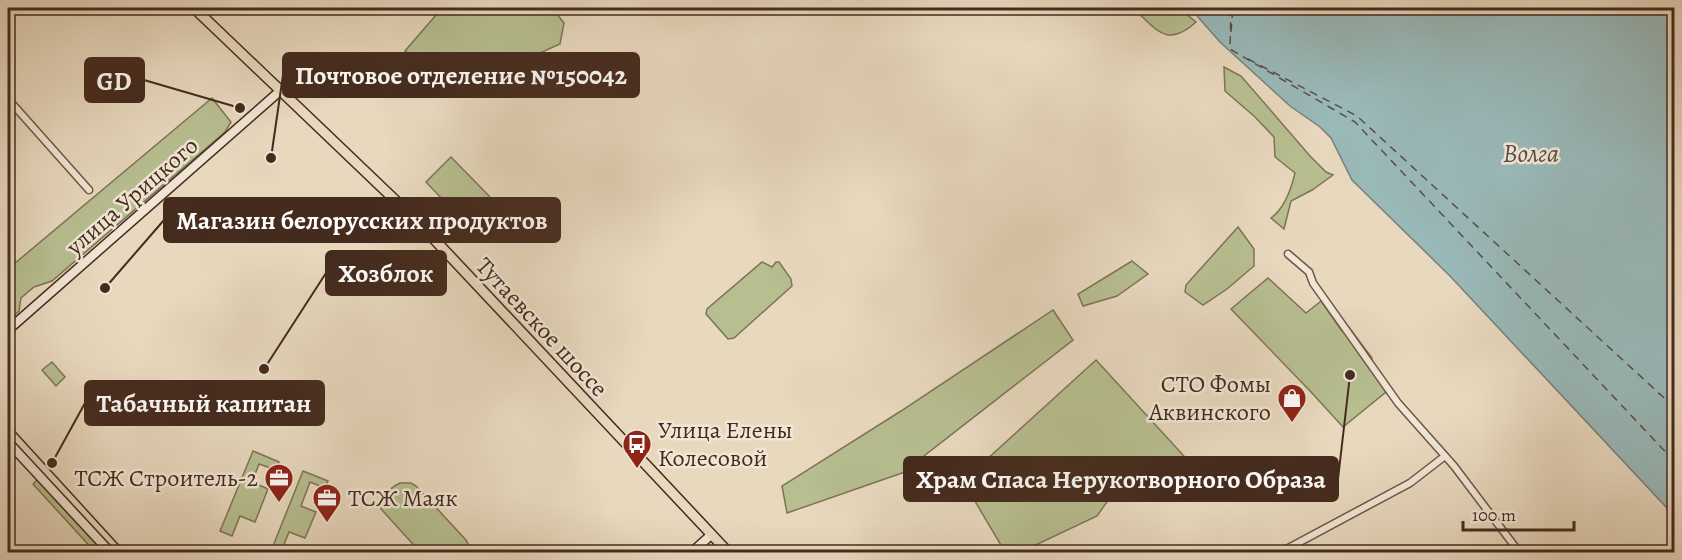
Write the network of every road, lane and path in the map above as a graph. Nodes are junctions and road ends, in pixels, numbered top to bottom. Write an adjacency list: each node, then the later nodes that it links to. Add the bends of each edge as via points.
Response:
1 (194, 8): 2 (main road, Тутаевское шоссе)
2 (281, 90): 6 (street, улица Урицкого); 9 (main road, Тутаевское шоссе, via 417,221)
3 (8, 99): 4 (street)
4 (89, 190)
5 (1288, 254): 8 (street, via 1309,272 1398,403)
6 (8, 330)
7 (8, 442): 10 (street)
8 (1445, 456): 13 (street, via 1410,483); 14 (street)
9 (711, 535): 11 (street); 12 (main road, Тутаевское шоссе)
10 (110, 552)
11 (692, 552)
12 (728, 552)
13 (1281, 552)
14 (1518, 552)

